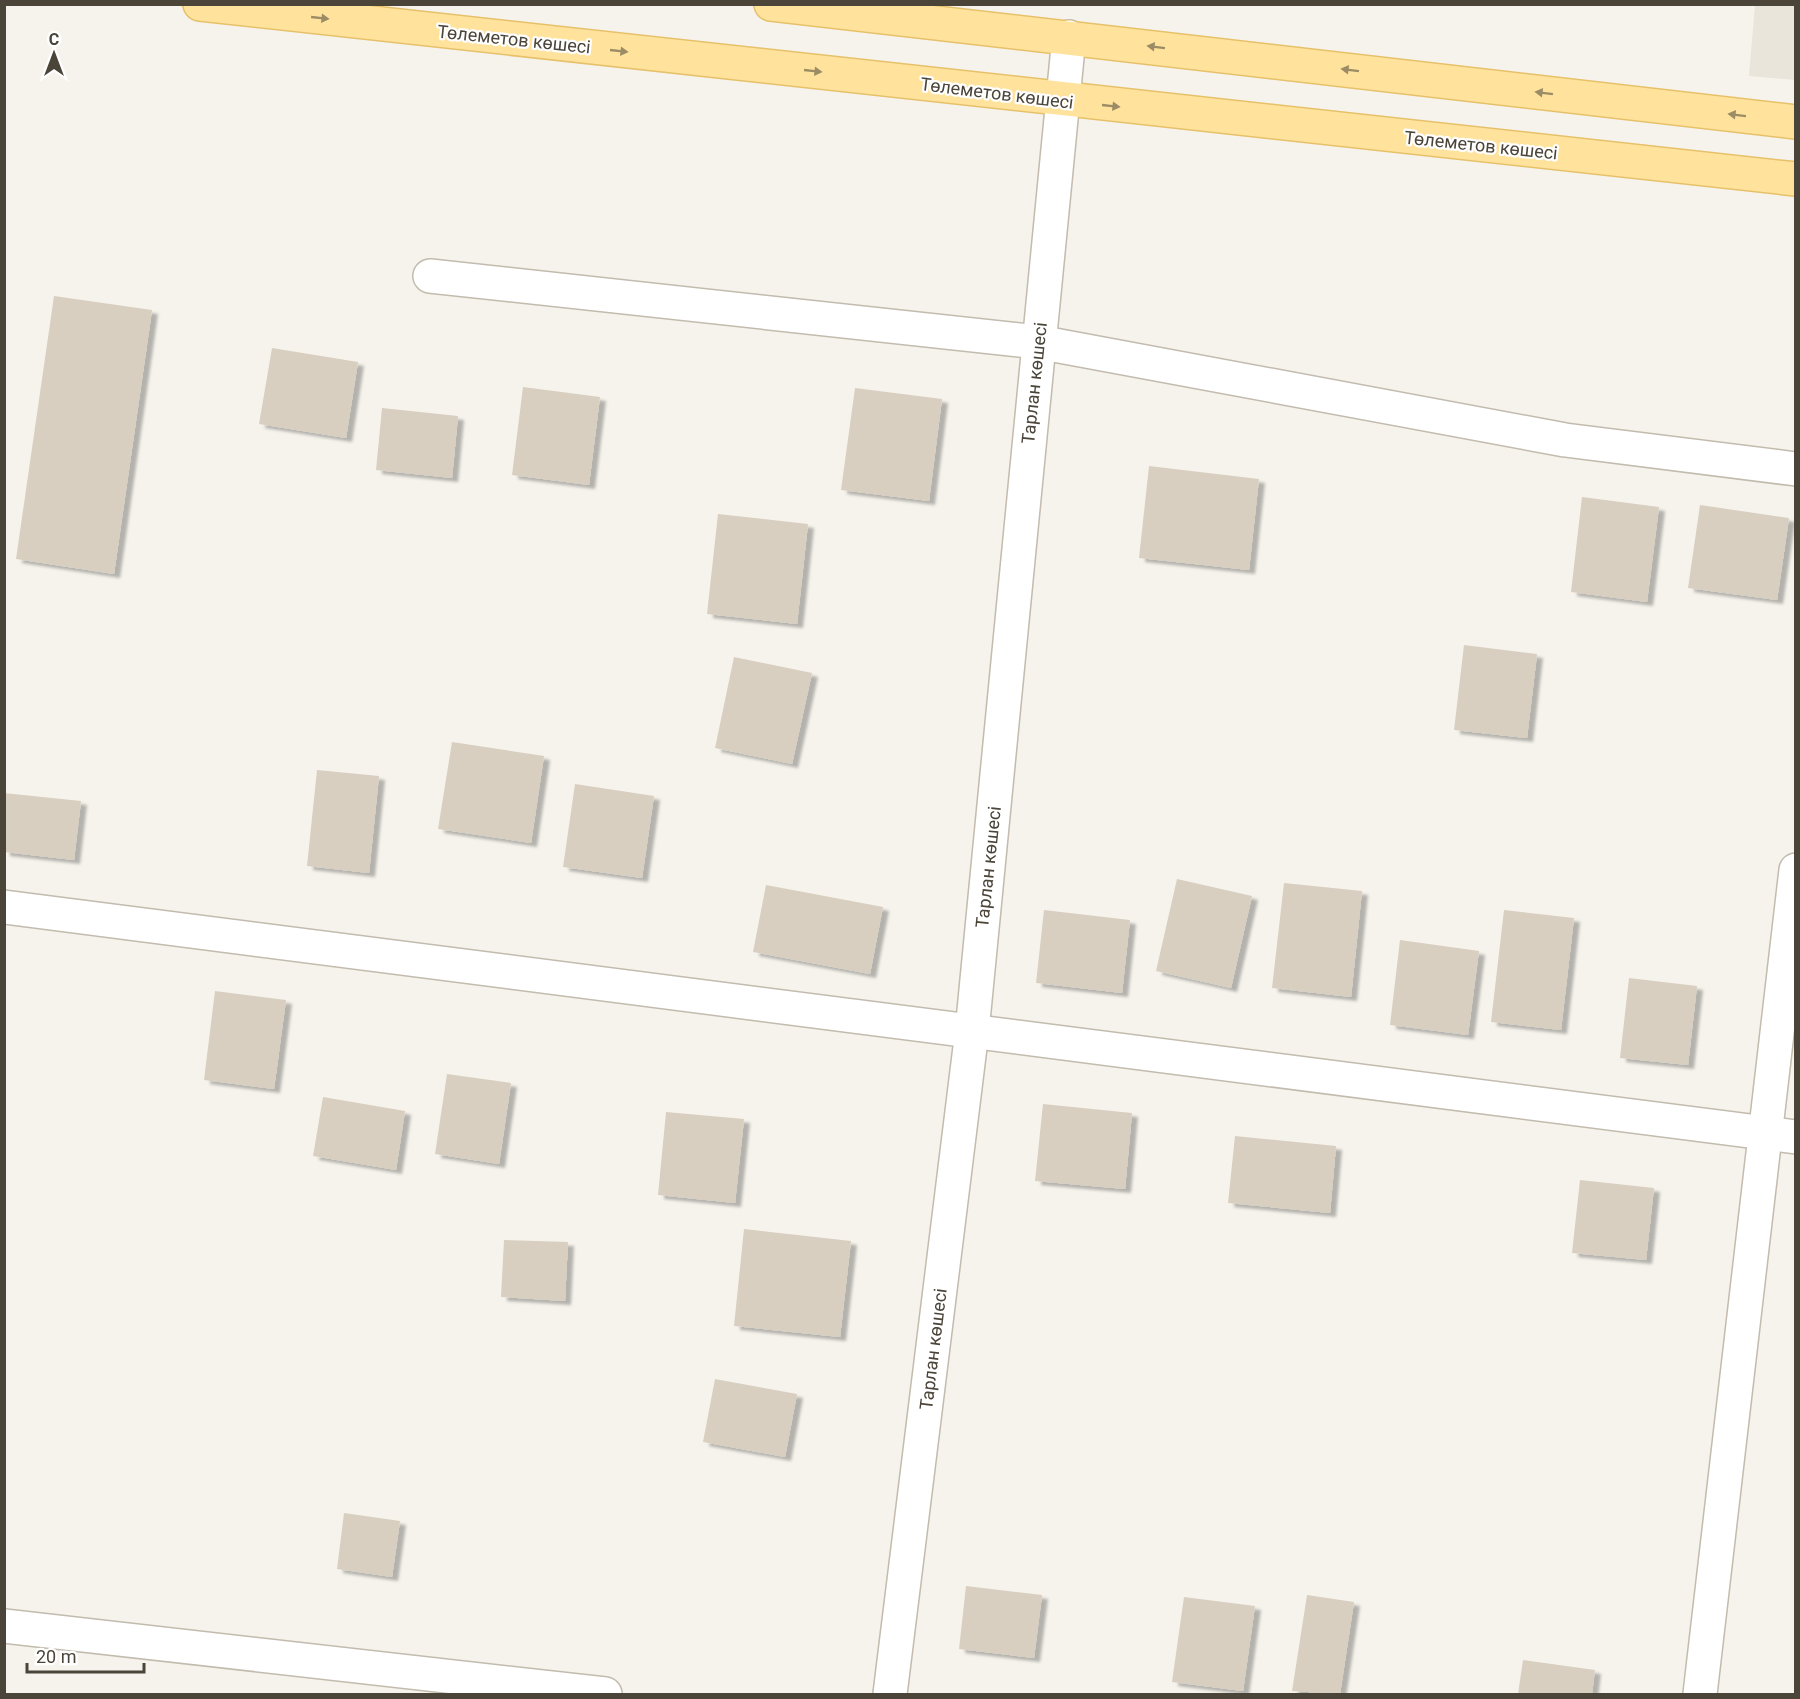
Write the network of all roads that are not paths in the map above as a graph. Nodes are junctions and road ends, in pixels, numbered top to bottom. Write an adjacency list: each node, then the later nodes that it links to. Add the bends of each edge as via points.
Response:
1 (200, 4): 4 (main road, Төлеметов көшесі, one-way to 4)
2 (771, 4): 3 (main road)
3 (1069, 37): 4 (street, Тарлан көшесі); 5 (main road, one-way to 3)
4 (1062, 101): 6 (main road, Төлеметов көшесі, one-way to 6); 8 (street, Тарлан көшесі)
5 (1796, 122)
6 (1796, 179)
7 (430, 276): 8 (street)
8 (1038, 342): 9 (street, via 1565,440); 12 (street, Тарлан көшесі)
9 (1796, 469)
10 (1796, 870): 13 (street)
11 (4, 908): 12 (street)
12 (972, 1031): 13 (street); 16 (street, Тарлан көшесі)
13 (1780, 1136): 17 (street)
14 (4, 1626): 15 (street)
15 (605, 1695)
16 (890, 1695)
17 (1700, 1695)

